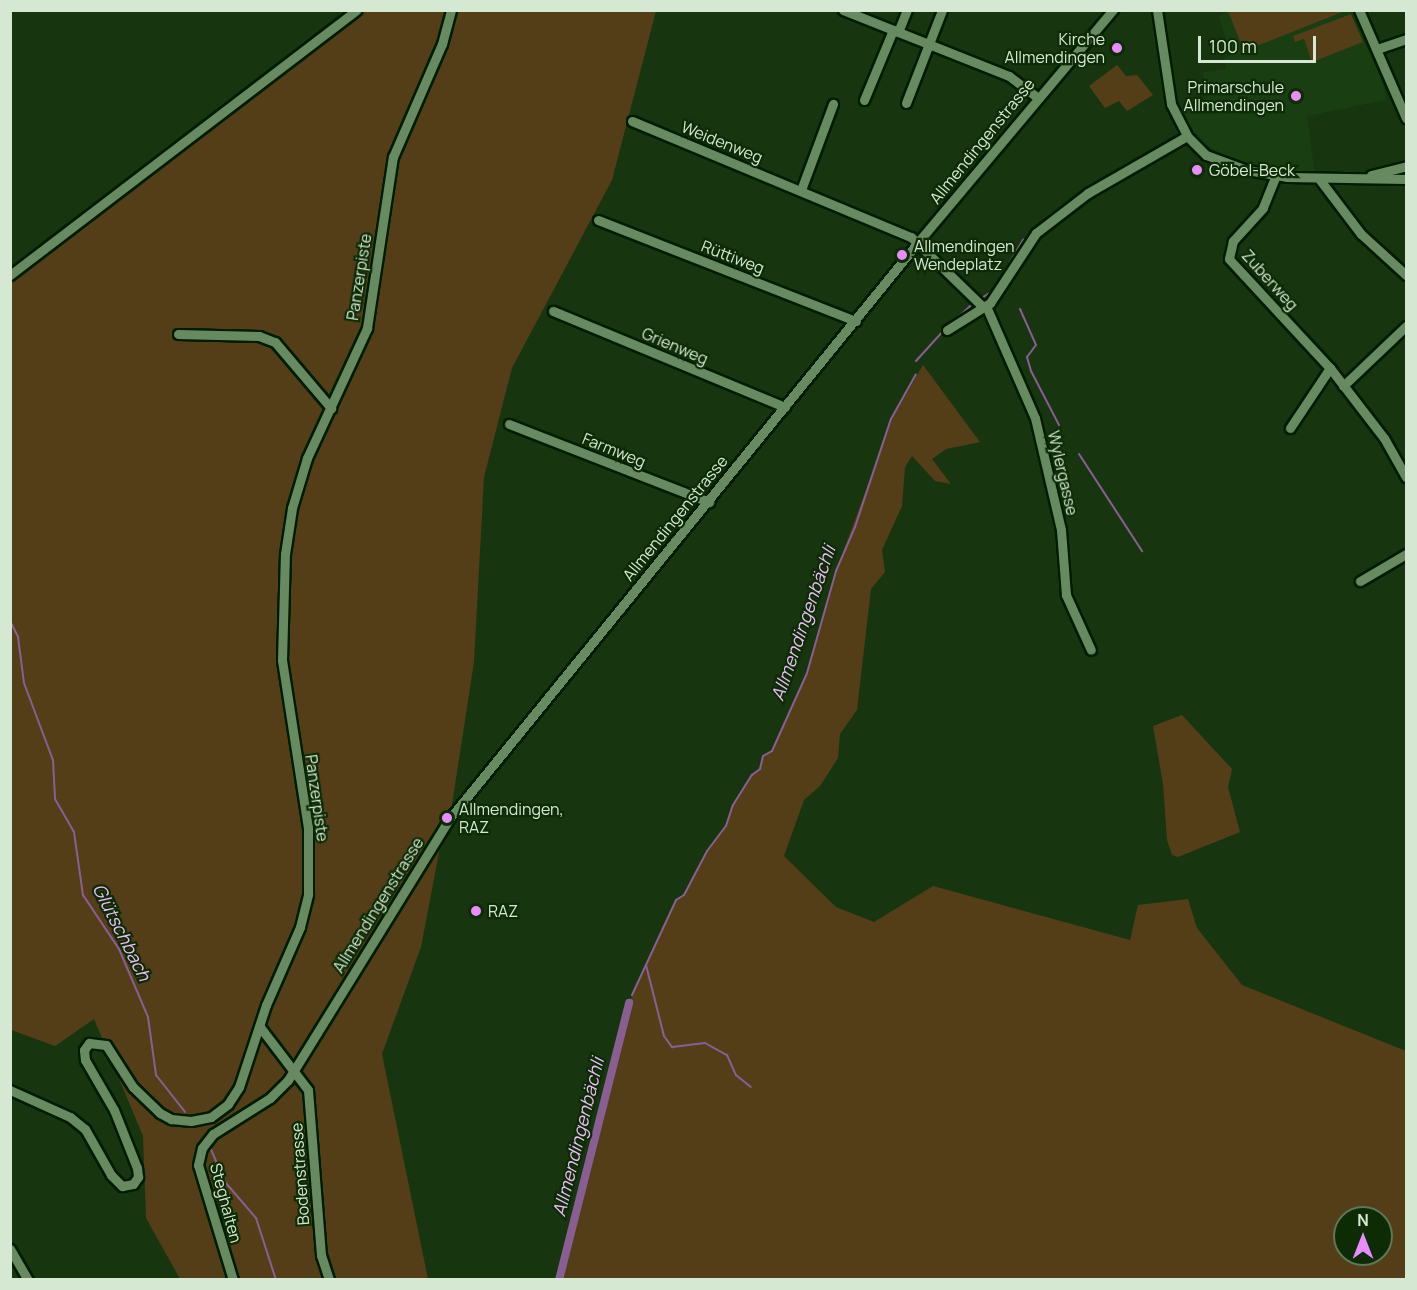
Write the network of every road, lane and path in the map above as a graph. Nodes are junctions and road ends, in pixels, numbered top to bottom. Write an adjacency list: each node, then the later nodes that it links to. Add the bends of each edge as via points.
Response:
1 (356, 10): 28 (street)
2 (451, 10): 39 (street, Panzerpiste, via 442,44 393,157 373,308)
3 (843, 10): 9 (street)
4 (907, 10): 9 (street)
5 (942, 10): 11 (street)
6 (1113, 10): 13 (street, Allmendingenstrasse)
7 (1157, 10): 19 (street, via 1169,95)
8 (1359, 10): 12 (street)
9 (895, 31): 11 (street); 14 (street)
10 (1407, 39): 12 (street)
11 (928, 45): 13 (street, via 1009,76); 15 (street)
12 (1377, 49): 17 (street)
13 (1037, 97): 27 (street, Allmendingenstrasse)
14 (864, 100)
15 (906, 103)
16 (833, 105): 25 (street)
17 (1407, 118)
18 (632, 121): 25 (street, Weidenweg)
19 (1187, 136): 21 (street, via 1215,160); 30 (street, via 1088,193 1036,233)
20 (1407, 166): 22 (street)
21 (1276, 176): 24 (street); 36 (street, Zuberweg, via 1263,208 1239,233 1228,256)
22 (1355, 179): 23 (street); 24 (street)
23 (1407, 179)
24 (1320, 180): 29 (street, via 1361,234)
25 (801, 190): 27 (street, Weidenweg)
26 (598, 220): 32 (street, Rüttiweg)
27 (919, 241): 30 (street, Wylergasse, via 971,300); 32 (street, Allmendingenstrasse)
28 (10, 275)
29 (1407, 275)
30 (984, 307): 34 (street); 46 (street, Wylergasse, via 1035,418 1061,530 1066,595)
31 (553, 311): 38 (street, Grienweg)
32 (856, 321): 38 (street, Allmendingenstrasse)
33 (1407, 326): 37 (street)
34 (947, 330)
35 (178, 334): 39 (street, via 259,336 275,342)
36 (1330, 368): 37 (street, Zuberweg); 41 (street)
37 (1343, 386): 42 (street, Zuberweg, via 1384,438)
38 (785, 407): 43 (street, Allmendingenstrasse)
39 (331, 408): 47 (street, Panzerpiste, via 299,484 285,554 283,681 308,828 308,894 300,927)
40 (509, 424): 43 (street, Farmweg)
41 (1290, 428)
42 (1407, 477)
43 (709, 502): 48 (street, Allmendingenstrasse, via 445,826)
44 (1407, 554): 45 (street)
45 (1360, 581)
46 (1091, 650)
47 (260, 1027): 48 (street, Bodenstrasse); 49 (street, Panzerpiste, via 239,1087 228,1104 211,1117 191,1121 160,1113 133,1087 106,1045 89,1043 84,1050 85,1060 114,1110 137,1168 138,1177 133,1184 122,1186 111,1175 85,1129)
48 (295, 1070): 52 (street, Steghalten, via 270,1098 213,1134 200,1154 204,1187); 53 (street, Bodenstrasse, via 310,1099 321,1255)
49 (10, 1090)
50 (10, 1249): 51 (street)
51 (28, 1280)
52 (233, 1280)
53 (329, 1280)

